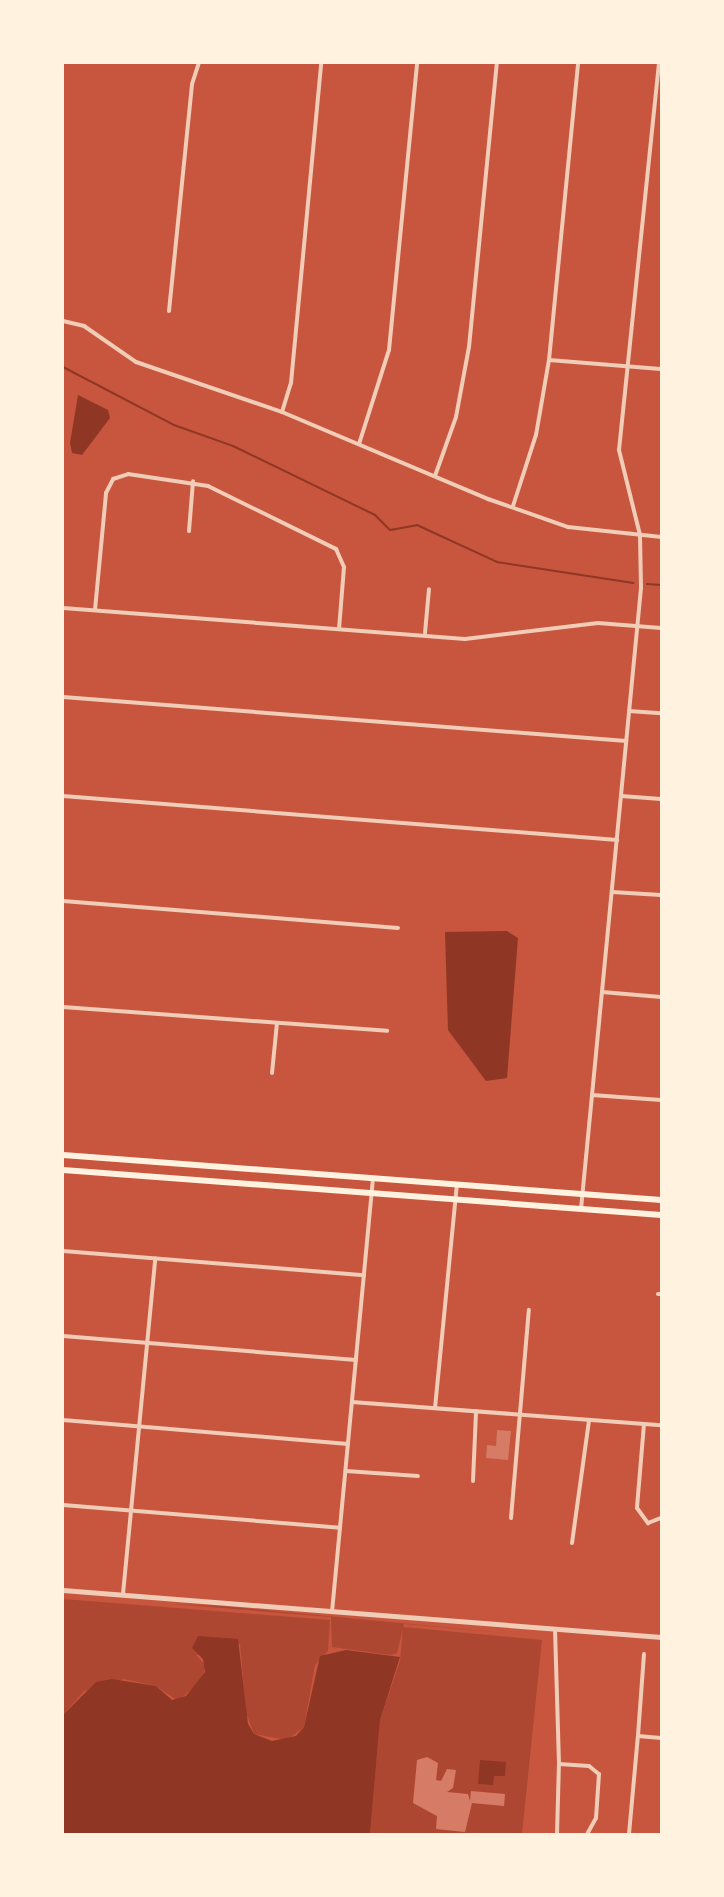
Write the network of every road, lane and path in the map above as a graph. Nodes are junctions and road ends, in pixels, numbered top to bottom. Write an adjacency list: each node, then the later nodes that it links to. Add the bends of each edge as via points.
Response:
1 (199, 63): 7 (street, via 192,84)
2 (321, 63): 12 (street, via 291,383)
3 (417, 63): 13 (street, via 389,350)
4 (497, 63): 14 (street, via 470,347 456,417)
5 (578, 63): 9 (street)
6 (659, 63): 10 (street)
7 (169, 311)
8 (63, 321): 12 (street, via 84,326 136,362)
9 (549, 360): 10 (street); 16 (street, via 532,454)
10 (629, 368): 11 (street); 18 (street, via 619,450)
11 (661, 369)
12 (282, 412): 13 (street)
13 (359, 444): 14 (street)
14 (435, 476): 16 (street)
15 (193, 481): 17 (street); 22 (street, via 128,474 108,484); 25 (street, via 336,549 344,567)
16 (513, 506): 18 (street, via 568,527)
17 (189, 531)
18 (640, 535): 19 (street); 23 (street)
19 (661, 537)
20 (429, 589): 26 (street)
21 (63, 608): 22 (street)
22 (95, 610): 25 (street)
23 (637, 626): 24 (street); 26 (street, via 562,626 491,639); 28 (street)
24 (661, 628)
25 (339, 629): 26 (street)
26 (425, 633)
27 (63, 697): 30 (street)
28 (629, 711): 29 (street); 30 (street)
29 (661, 713)
30 (626, 741): 32 (street)
31 (63, 796): 34 (street)
32 (621, 796): 33 (street); 34 (street)
33 (661, 799)
34 (617, 840): 35 (street)
35 (612, 892): 36 (street); 39 (street)
36 (661, 895)
37 (63, 901): 38 (street)
38 (398, 928)
39 (602, 992): 40 (street); 45 (street)
40 (661, 997)
41 (63, 1007): 42 (street)
42 (277, 1023): 43 (street); 44 (street)
43 (387, 1031)
44 (272, 1073)
45 (592, 1095): 46 (street); 52 (street)
46 (661, 1100)
47 (63, 1155): 49 (main road)
48 (63, 1170): 51 (main road)
49 (374, 1179): 50 (main road); 51 (street)
50 (457, 1185): 52 (main road); 53 (street)
51 (372, 1193): 53 (main road); 59 (street)
52 (582, 1194): 54 (main road); 55 (street)
53 (456, 1199): 55 (main road); 65 (street)
54 (661, 1200)
55 (581, 1209): 56 (main road)
56 (661, 1215)
57 (63, 1251): 58 (street)
58 (155, 1259): 59 (street); 62 (street)
59 (364, 1275): 63 (street)
60 (529, 1310): 67 (street)
61 (63, 1336): 62 (street)
62 (147, 1343): 63 (street); 72 (street)
63 (356, 1360): 64 (street)
64 (352, 1402): 65 (street); 73 (street)
65 (435, 1408): 66 (street)
66 (476, 1411): 67 (street); 76 (street)
67 (519, 1415): 69 (street); 79 (street)
68 (63, 1420): 72 (street)
69 (589, 1420): 70 (street); 82 (street)
70 (644, 1424): 71 (street); 80 (street, via 639,1515 648,1523)
71 (661, 1425)
72 (140, 1427): 73 (street); 78 (street)
73 (348, 1444): 74 (street)
74 (346, 1471): 75 (street); 81 (street)
75 (418, 1476)
76 (473, 1481)
77 (63, 1505): 78 (street)
78 (131, 1511): 81 (street); 84 (street)
79 (511, 1518)
80 (661, 1518)
81 (340, 1528): 85 (street)
82 (572, 1543)
83 (63, 1590): 84 (street)
84 (123, 1594): 85 (street)
85 (332, 1612): 86 (street)
86 (555, 1629): 87 (street); 91 (street)
87 (661, 1637)
88 (644, 1654): 89 (street)
89 (638, 1736): 90 (street); 94 (street)
90 (661, 1738)
91 (559, 1764): 92 (street); 93 (street, via 589,1766 599,1774 596,1818)
92 (557, 1834)
93 (587, 1834)
94 (629, 1834)

